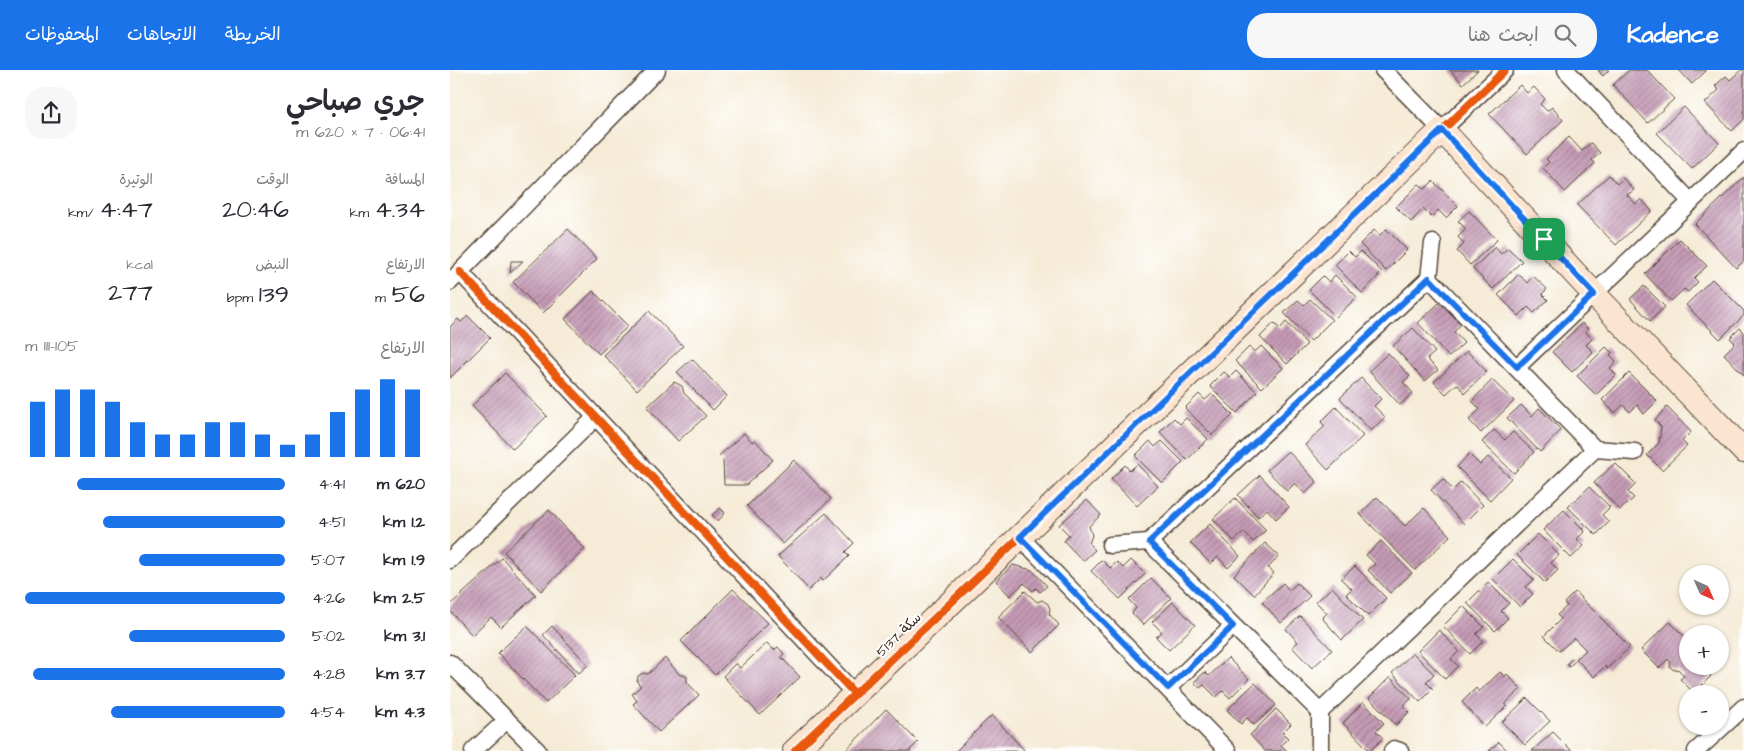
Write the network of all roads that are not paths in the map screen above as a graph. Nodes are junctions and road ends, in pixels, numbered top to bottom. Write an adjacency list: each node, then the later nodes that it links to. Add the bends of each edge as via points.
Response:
1 (656, 70): 9 (street)
2 (1383, 70): 5 (street)
3 (1505, 70): 5 (street)
4 (1566, 70): 7 (street)
5 (1442, 130): 11 (street); 17 (street, سكة 5137)
6 (1744, 151): 7 (street)
7 (1691, 202): 11 (street)
8 (1433, 242): 10 (street)
9 (455, 277): 13 (street)
10 (1429, 278): 12 (street); 18 (street)
11 (1594, 294): 12 (street); 14 (street)
12 (1517, 367): 15 (street)
13 (596, 417): 20 (street); 24 (street)
14 (1742, 444)
15 (1595, 449): 16 (street); 26 (street)
16 (1635, 452)
17 (1020, 537): 23 (street); 24 (street, سكة 5137)
18 (1149, 542): 19 (street); 21 (street)
19 (1110, 545)
20 (450, 560)
21 (1233, 626): 23 (street); 26 (street)
22 (450, 663): 27 (street)
23 (1168, 688): 31 (street)
24 (855, 694): 30 (street, سكة 5137)
25 (1744, 707): 35 (street)
26 (1320, 712): 32 (street)
27 (507, 720): 28 (street); 29 (street)
28 (473, 751)
29 (538, 751)
30 (796, 751)
31 (1228, 751)
32 (1320, 751)
33 (1392, 751): 34 (street)
34 (1400, 751)
35 (1696, 751)

